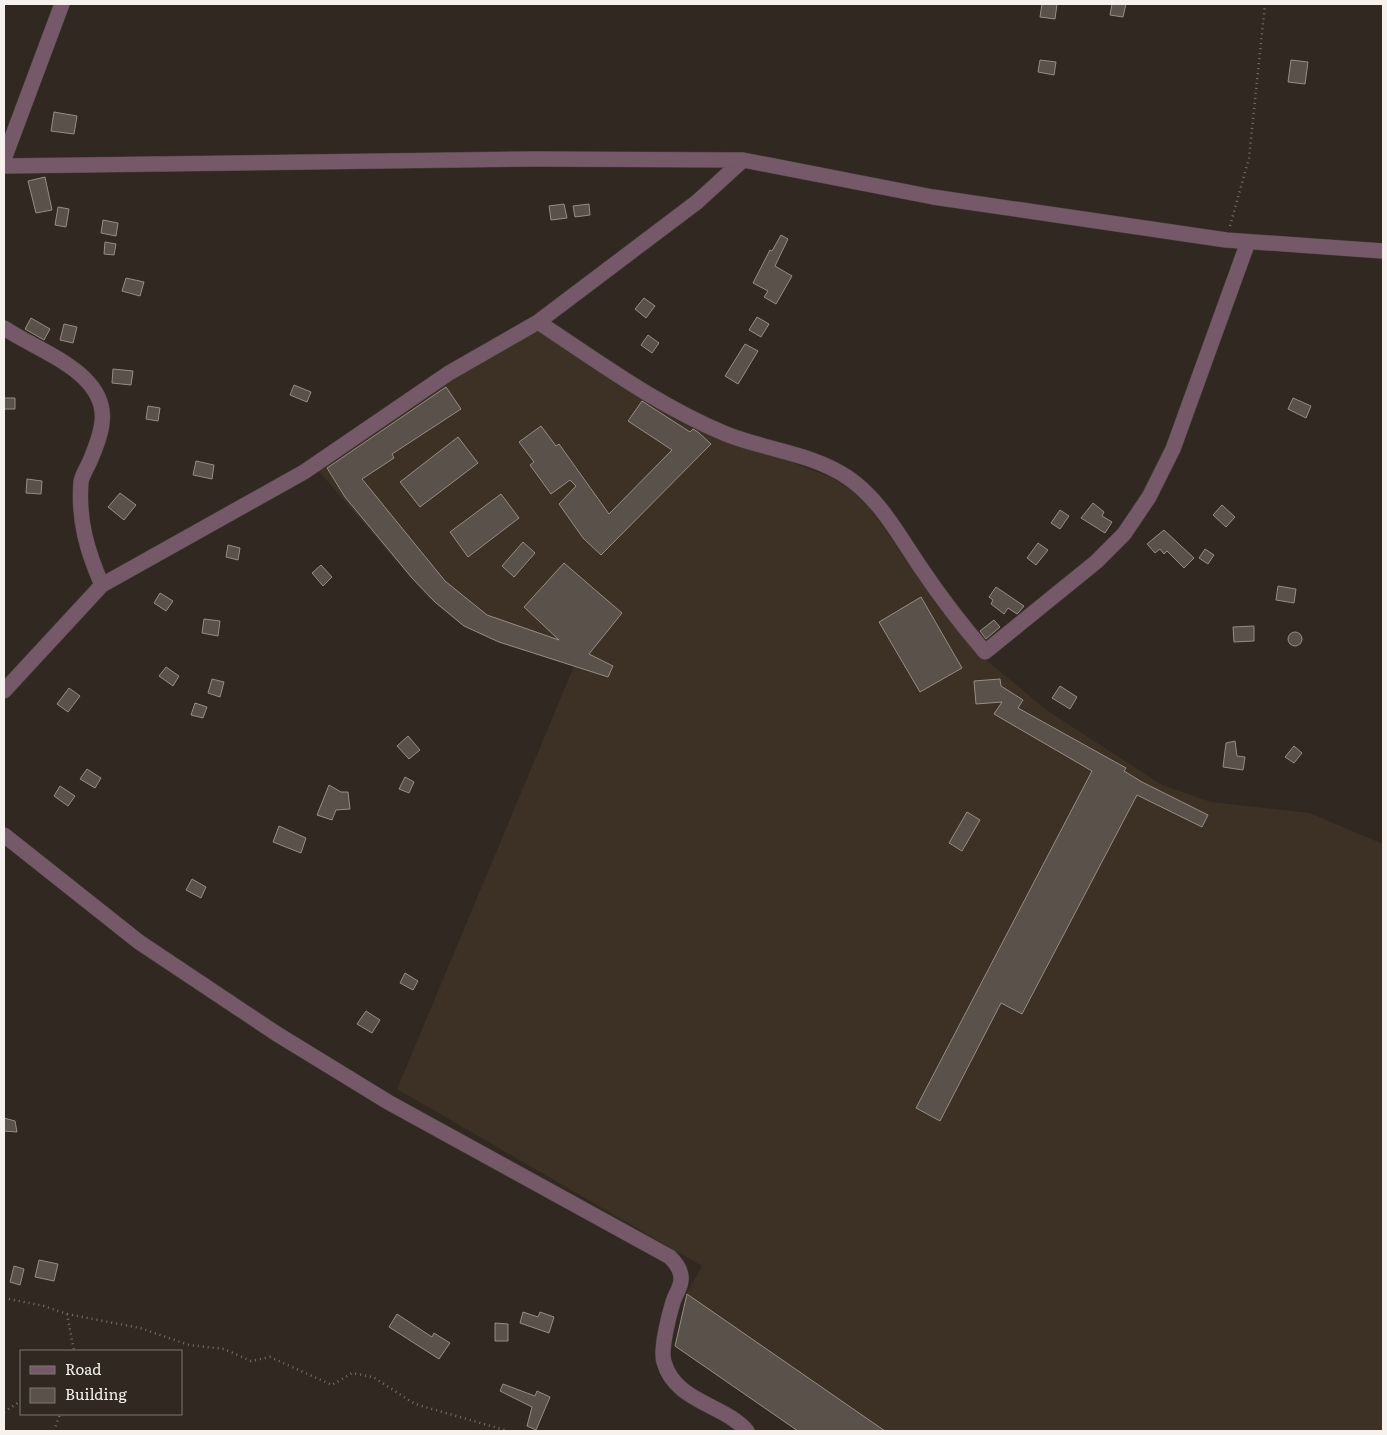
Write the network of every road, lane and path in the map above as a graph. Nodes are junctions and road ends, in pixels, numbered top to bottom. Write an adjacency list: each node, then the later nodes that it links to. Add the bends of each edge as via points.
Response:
1 (62, 4): 3 (street)
2 (1265, 4): 6 (path, via 1249,158)
3 (4, 159)
4 (743, 160): 5 (street, via 536,158); 6 (street, via 933,197); 9 (street, via 697,202)
5 (4, 166)
6 (1226, 240): 7 (street)
7 (1248, 242): 8 (street); 9 (street, via 1173,449 1149,497 1124,534 1096,562 985,652 954,616 889,520 868,494 847,477 815,461 728,435 688,417)
8 (1383, 252)
9 (538, 322): 11 (street, via 449,373 304,472)
10 (4, 328): 11 (street, via 27,344 64,362 85,378 100,400 104,419 82,480 80,519 87,549)
11 (102, 585): 12 (street)
12 (4, 691)
13 (4, 834): 22 (street, via 139,942 277,1034 388,1102 670,1257 679,1268 682,1280 673,1302 663,1362 675,1383 696,1400 739,1422)
14 (4, 1298): 15 (path)
15 (67, 1314): 16 (path); 21 (path, via 140,1328 189,1345 224,1349 252,1361 270,1357 332,1385 352,1373 373,1376 415,1404)
16 (74, 1350)
17 (20, 1403): 18 (path)
18 (4, 1412)
19 (60, 1415): 20 (path)
20 (54, 1431)
21 (508, 1431)
22 (747, 1431)

